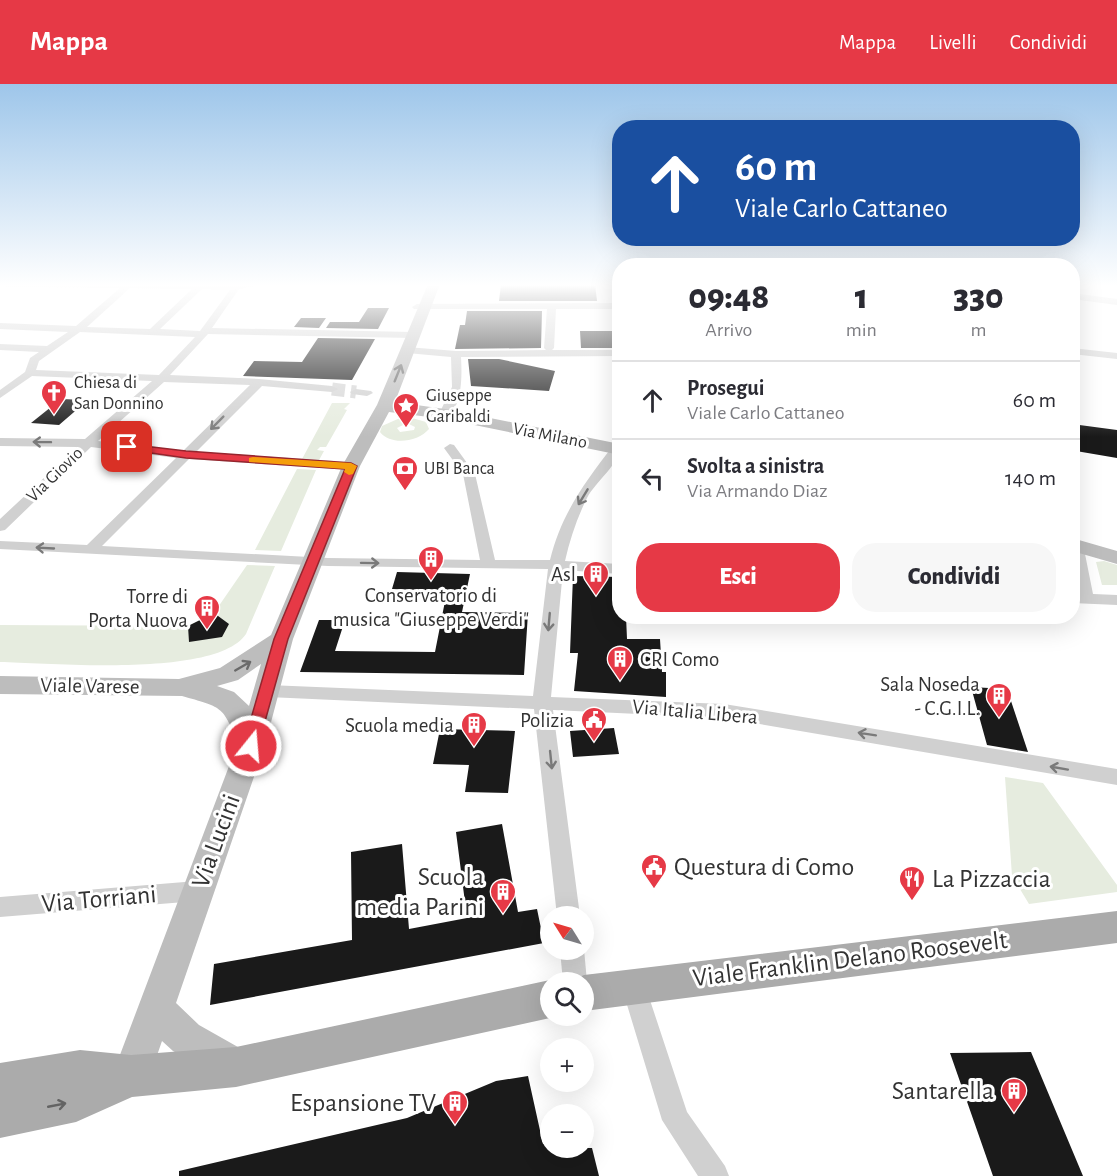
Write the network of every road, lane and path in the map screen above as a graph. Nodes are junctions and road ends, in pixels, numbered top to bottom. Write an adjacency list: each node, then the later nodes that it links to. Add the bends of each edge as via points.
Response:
1 (69, 335): 7 (street)
2 (202, 335): 14 (street, Via Giovio)
3 (413, 335): 8 (street, Via Lucini)
4 (550, 335): 6 (street)
5 (0, 348): 7 (street)
6 (549, 348)
7 (47, 349): 13 (street, via 34,360)
8 (407, 350): 11 (street); 18 (street, Via Lucini, one-way to 8)
9 (1080, 352): 12 (street)
10 (612, 353): 11 (street)
11 (456, 354): 19 (street, via 457,387)
12 (1117, 356)
13 (30, 373): 14 (street); 17 (street)
14 (162, 378): 15 (street); 21 (street, Via Giovio)
15 (259, 382): 16 (street); 24 (street, one-way to 24)
16 (332, 389)
17 (0, 395)
18 (382, 408): 19 (street, Via Milano); 19 (street, Via Milano); 26 (street, Via Lucini)
19 (445, 414): 22 (street, Via Milano)
20 (0, 442): 21 (street, one-way to 20)
21 (88, 442): 24 (street); 27 (street, Via Giovio)
22 (612, 449)
23 (452, 450): 34 (street, via 469,474)
24 (186, 454): 26 (street); 30 (street)
25 (612, 458): 33 (street, one-way to 33, via 581,497)
26 (351, 466): 32 (street, Via Lucini)
27 (0, 527)
28 (0, 545): 30 (street, one-way to 28)
29 (1080, 546): 31 (street)
30 (90, 550): 32 (street)
31 (1117, 558)
32 (311, 561): 34 (street, one-way to 34); 38 (street, Via Lucini)
33 (556, 564): 34 (street); 35 (street); 42 (street, one-way to 42)
34 (489, 565)
35 (612, 568)
36 (1080, 598): 37 (street)
37 (1117, 600)
38 (281, 639): 40 (street, Viale Varese, one-way to 38, via 229,674); 41 (street, Via Lucini)
39 (0, 685): 40 (street, Viale Varese)
40 (179, 688): 43 (street, Viale Varese, via 225,697 242,716)
41 (268, 691): 42 (street, Via Italia Libera); 43 (street, Via Lucini)
42 (541, 703): 44 (street, Via Italia Libera, one-way to 42, via 724,711); 46 (street, one-way to 46, via 546,715)
43 (251, 746): 45 (street, Via Lucini)
44 (1117, 777)
45 (197, 891): 47 (street, Via Torriani); 52 (street, Via Lucini)
46 (567, 906)
47 (0, 907)
48 (1117, 927): 49 (main road, Viale Franklin Delano Roosevelt)
49 (633, 985): 50 (main road, Viale Franklin Delano Roosevelt); 57 (street, via 676,1120)
50 (594, 991)
51 (540, 1001): 53 (main road)
52 (154, 1007): 53 (street, via 186,1038); 54 (street, Via Lucini)
53 (236, 1067): 54 (main road)
54 (131, 1076): 55 (main road, via 80,1070); 56 (main road, one-way to 54, via 76,1101)
55 (0, 1084)
56 (0, 1117)
57 (715, 1176)

